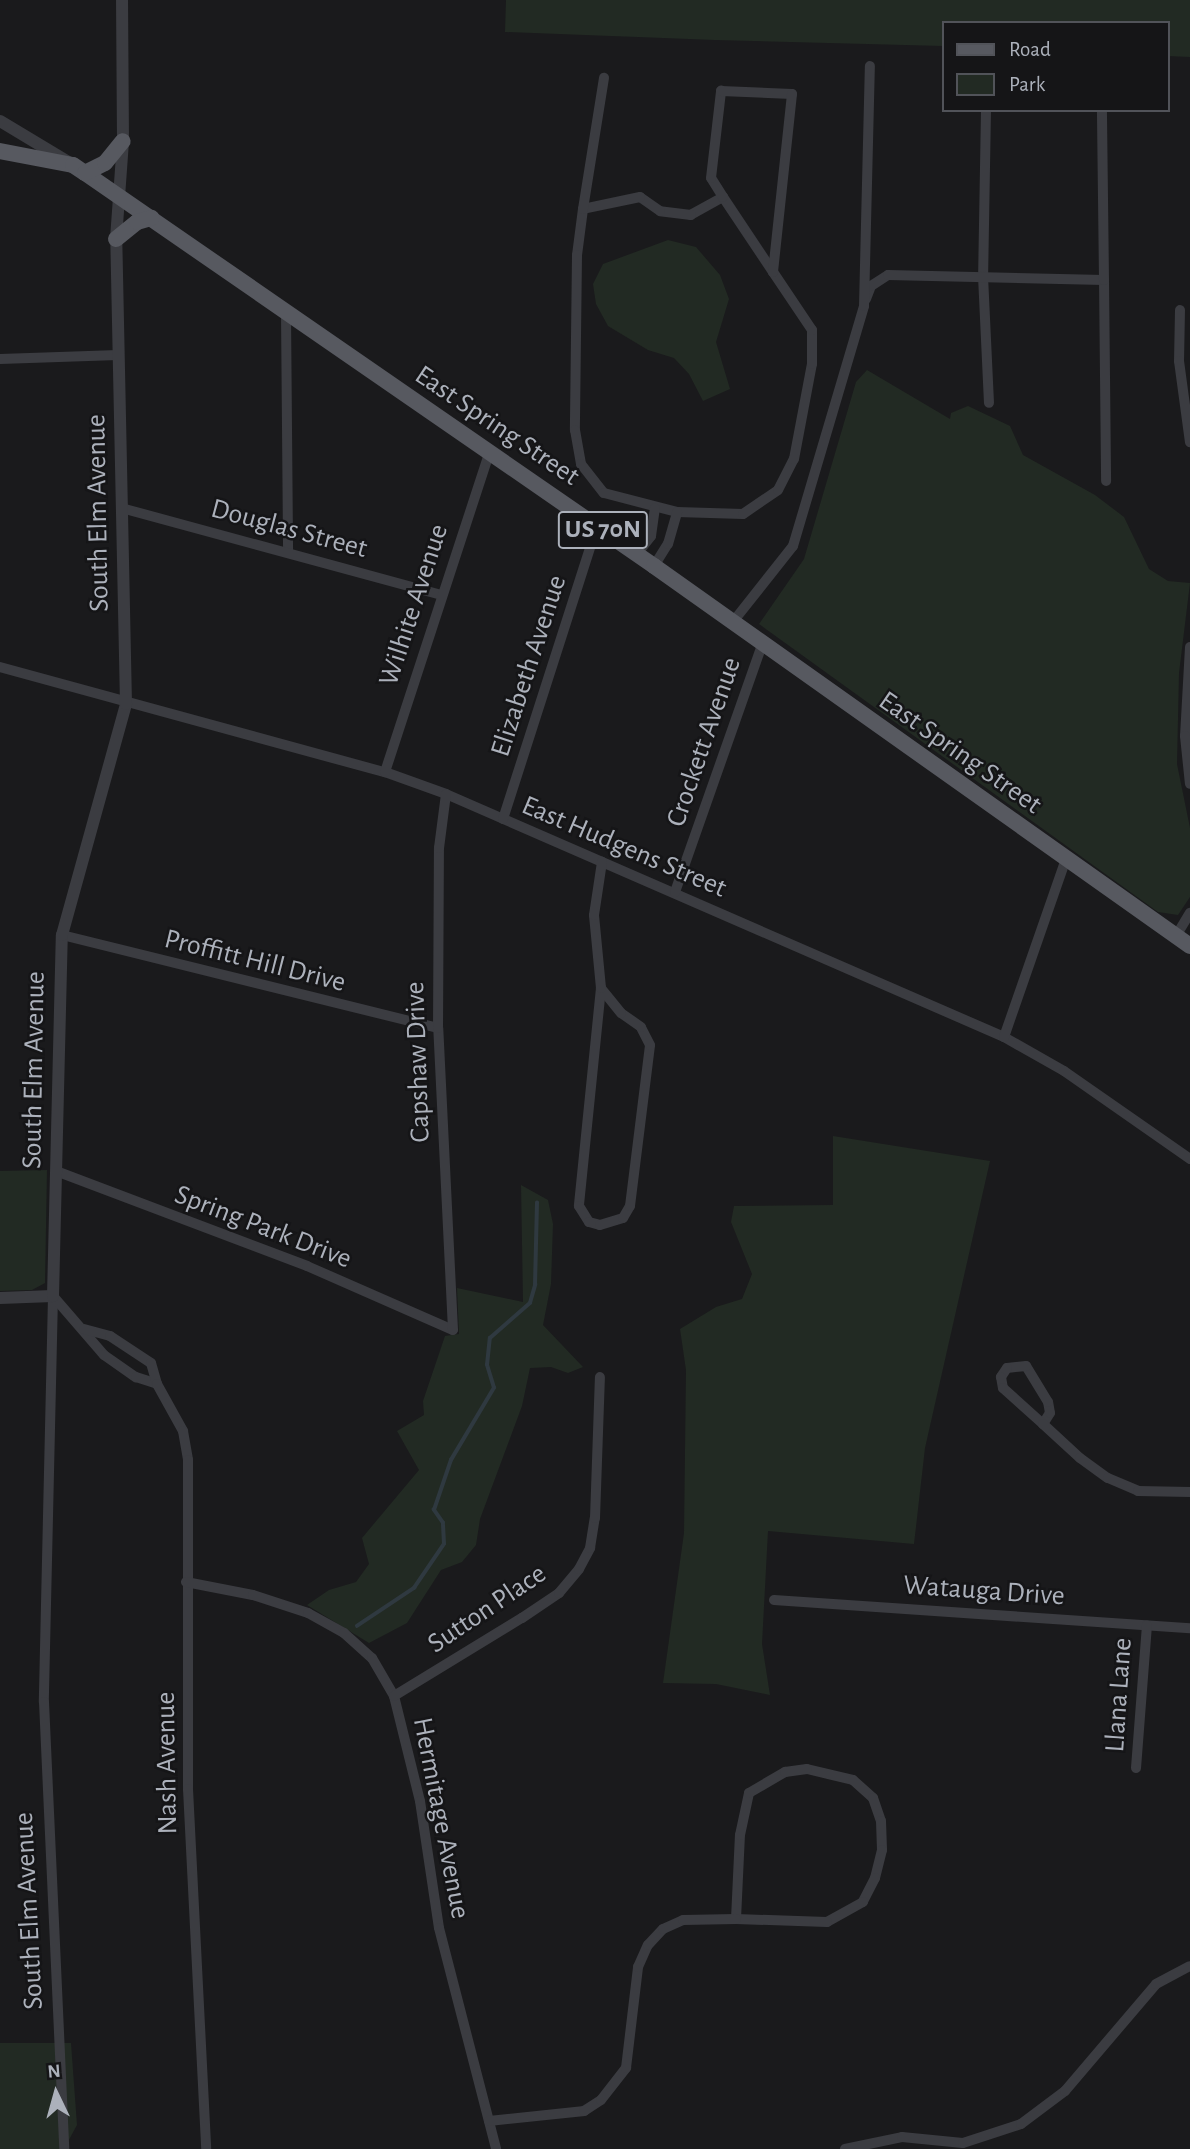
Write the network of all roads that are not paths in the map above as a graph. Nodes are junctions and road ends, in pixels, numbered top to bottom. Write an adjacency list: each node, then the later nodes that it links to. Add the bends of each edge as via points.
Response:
1 (122, 0): 7 (street, South Elm Avenue)
2 (870, 66): 18 (street)
3 (604, 78): 12 (street)
4 (986, 112): 16 (street)
5 (1102, 112): 17 (street)
6 (0, 121): 9 (street)
7 (123, 141): 9 (main road, via 105,163); 10 (street, South Elm Avenue)
8 (0, 151): 9 (main road, East Spring Street / US 70N)
9 (79, 169): 10 (main road, East Spring Street / US 70N)
10 (119, 196): 13 (main road, East Spring Street / US 70N); 14 (street, South Elm Avenue)
11 (723, 197): 12 (street, via 691,215 660,211 640,197); 15 (street); 15 (street, via 711,177 721,91 792,94)
12 (583, 209): 27 (street, via 575,331 575,430 581,464 604,493)
13 (151, 218): 14 (main road, via 137,222); 20 (main road, East Spring Street / US 70N)
14 (116, 239): 21 (street, South Elm Avenue)
15 (773, 272): 29 (street, via 812,330 812,364 794,459 778,490 750,512)
16 (983, 276): 17 (street); 18 (street, via 888,275 871,286); 23 (street)
17 (1104, 280): 26 (street)
18 (863, 306): 35 (street, via 793,546)
19 (1180, 310): 24 (street, via 1179,361)
20 (286, 313): 25 (main road, East Spring Street / US 70N); 31 (street)
21 (118, 355): 22 (street); 28 (street, South Elm Avenue)
22 (0, 359)
23 (989, 403)
24 (1190, 442)
25 (488, 453): 30 (main road, East Spring Street / US 70N); 34 (street, Wilhite Avenue)
26 (1106, 481)
27 (655, 508): 29 (street); 32 (street, via 651,536)
28 (125, 509): 31 (street, Douglas Street); 39 (street, South Elm Avenue)
29 (677, 512): 33 (street, via 668,544)
30 (597, 526): 32 (main road, East Spring Street / US 70N); 43 (street, Elizabeth Avenue)
31 (288, 552): 34 (street, Douglas Street)
32 (637, 554): 33 (main road, East Spring Street / US 70N)
33 (654, 566): 35 (main road, East Spring Street / US 70N)
34 (441, 595): 40 (street, Wilhite Avenue)
35 (732, 623): 36 (main road, East Spring Street / US 70N)
36 (762, 645): 44 (main road, East Spring Street / US 70N); 46 (street, Crockett Avenue)
37 (1190, 647): 41 (street, via 1185,736)
38 (0, 667): 39 (street, East Hudgens Street)
39 (126, 704): 40 (street, East Hudgens Street); 48 (street, South Elm Avenue)
40 (385, 772): 42 (street, East Hudgens Street)
41 (1190, 784)
42 (446, 793): 43 (street, East Hudgens Street); 52 (street, Capshaw Drive, via 439,848)
43 (503, 819): 45 (street, East Hudgens Street)
44 (1066, 859): 49 (main road, East Spring Street / US 70N); 53 (street)
45 (602, 862): 46 (street, East Hudgens Street); 51 (street, via 594,915)
46 (675, 892): 53 (street, East Hudgens Street)
47 (1190, 913): 49 (street)
48 (62, 936): 52 (street, Proffitt Hill Drive); 55 (street, South Elm Avenue)
49 (1176, 936): 50 (main road, East Spring Street / US 70N)
50 (1190, 946)
51 (601, 988): 51 (street, via 621,1013 641,1027 650,1045 630,1206 623,1218 600,1225 589,1222 579,1206)
52 (439, 1028): 59 (street, Capshaw Drive)
53 (1004, 1037): 54 (street, East Hudgens Street, via 1063,1071)
54 (1190, 1159)
55 (56, 1171): 56 (street, South Elm Avenue); 59 (street, Spring Park Drive, via 307,1266)
56 (53, 1296): 57 (street); 58 (street, Nash Avenue); 73 (street, South Elm Avenue, via 44,1702)
57 (0, 1298)
58 (85, 1329): 61 (street, Nash Avenue, via 104,1355 136,1377); 61 (street, Nash Avenue, via 135,1349 151,1363)
59 (453, 1330)
60 (600, 1377): 68 (street, Sutton Place, via 595,1518 590,1548 579,1569 559,1593)
61 (157, 1384): 64 (street, Nash Avenue, via 183,1431 188,1460)
62 (1043, 1424): 62 (street, via 1003,1388 1001,1377 1007,1368 1026,1366 1048,1402 1050,1413); 63 (street, via 1108,1478 1138,1491)
63 (1190, 1492)
64 (186, 1581): 68 (street, Hermitage Avenue, via 253,1595 344,1633 372,1658); 74 (street, Nash Avenue, via 188,1789)
65 (774, 1600): 66 (street, Watauga Drive)
66 (1147, 1625): 67 (street, Watauga Drive); 69 (street, Llana Lane)
67 (1190, 1628)
68 (394, 1696): 72 (street, Hermitage Avenue, via 420,1801 439,1928)
69 (1136, 1768)
70 (736, 1919): 70 (street, via 827,1922 863,1902 882,1850 881,1821 873,1798 853,1780 807,1769 775,1776 749,1793 740,1835); 72 (street, via 683,1920 663,1929 648,1945 638,1967 626,2068 601,2100 584,2111)
71 (1190, 1966): 76 (street, via 1156,1984 1065,2091 1021,2124 963,2143 902,2137)
72 (489, 2121): 75 (street, Hermitage Avenue)
73 (64, 2149)
74 (206, 2149)
75 (496, 2149)
76 (845, 2149)

